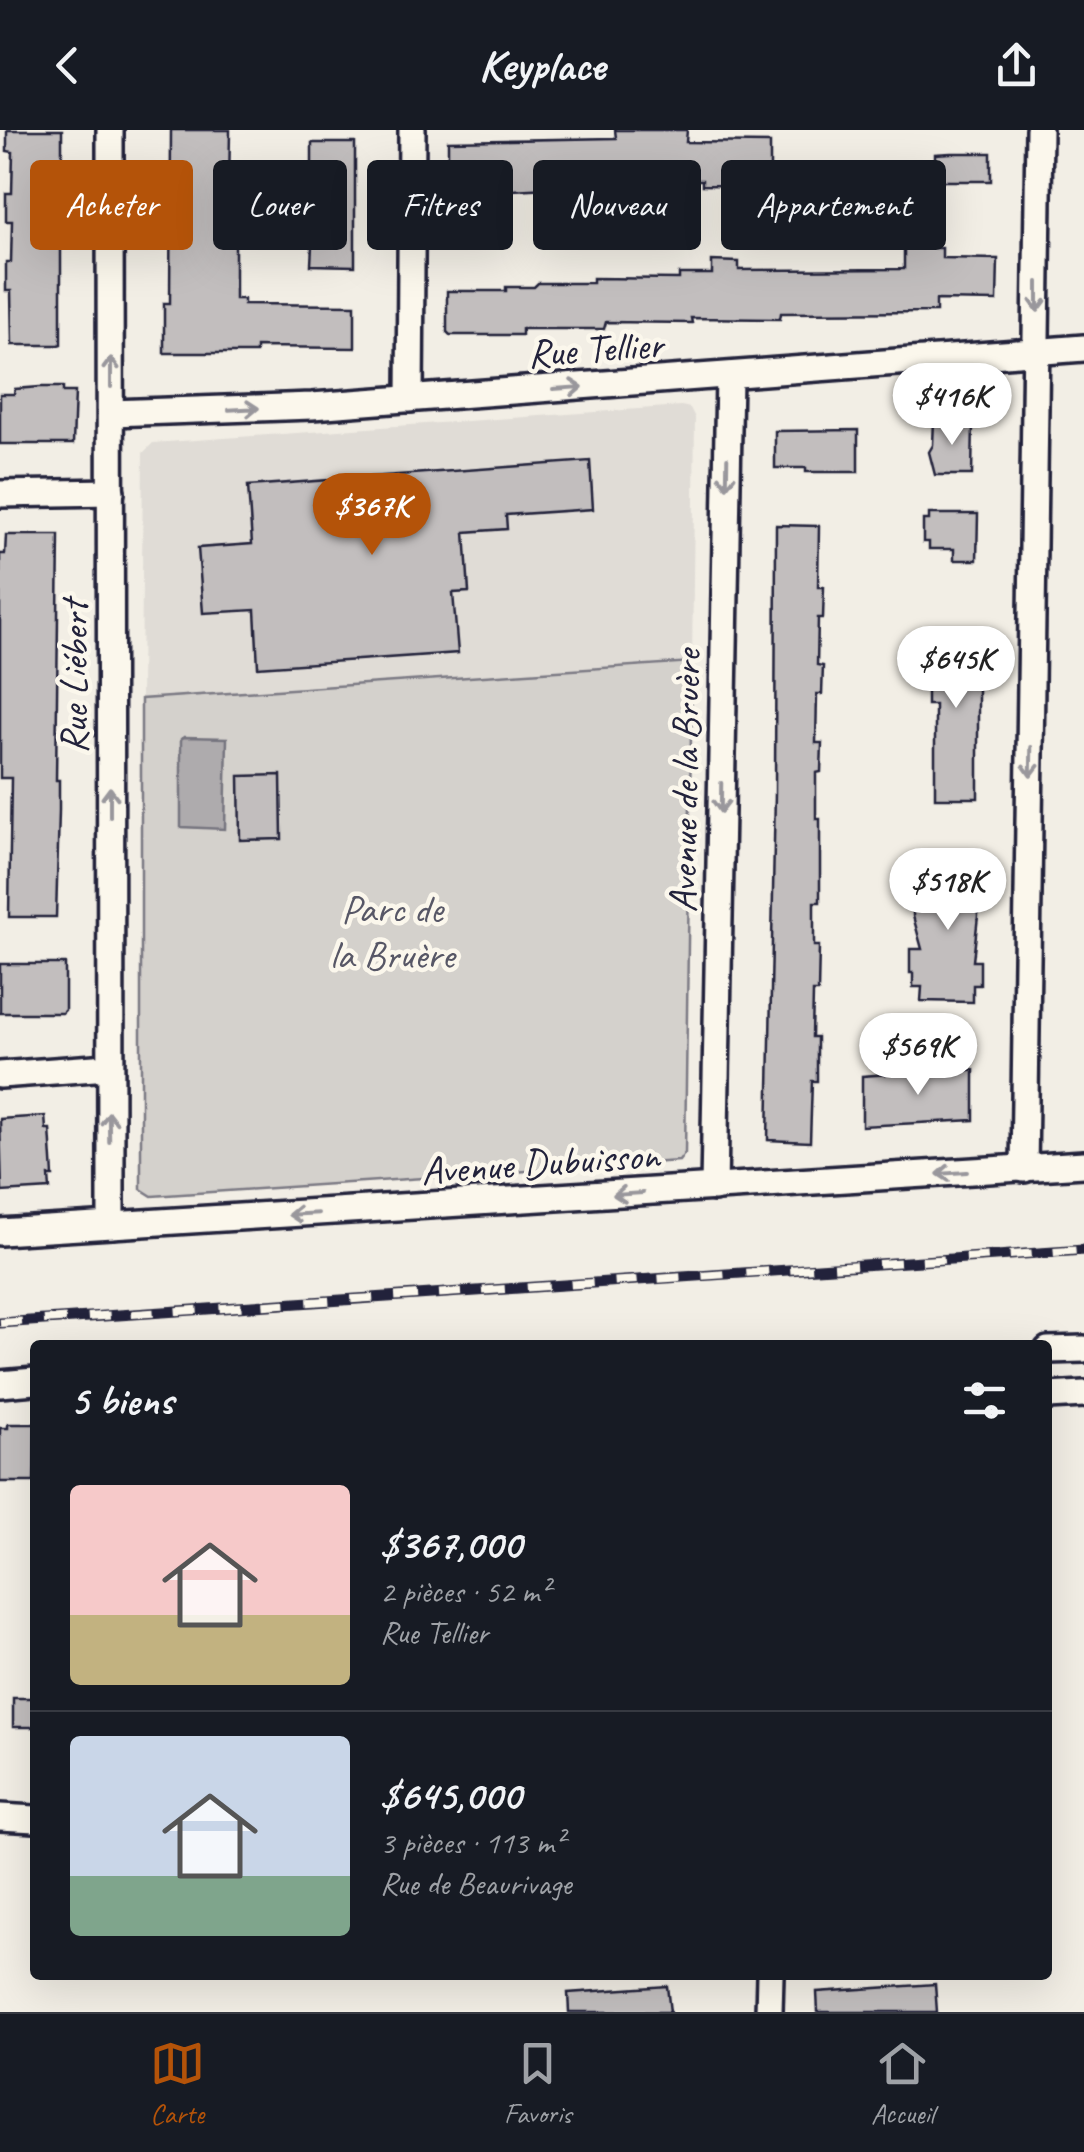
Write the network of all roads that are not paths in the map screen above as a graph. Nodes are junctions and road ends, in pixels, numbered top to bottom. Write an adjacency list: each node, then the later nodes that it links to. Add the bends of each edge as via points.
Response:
1 (110, 130): 8 (street, Rue Liébert, one-way to 1)
2 (412, 130): 7 (street)
3 (1039, 130): 5 (street, one-way to 5)
4 (1084, 348): 5 (street, Rue Tellier)
5 (1038, 351): 6 (street, Rue Tellier); 14 (street, one-way to 14)
6 (729, 376): 7 (street, Rue Tellier, one-way to 6); 15 (street, Avenue de la Bruère, one-way to 15)
7 (410, 398): 8 (street, Rue Tellier, one-way to 7)
8 (111, 413): 9 (street, Rue Liébert)
9 (112, 492): 10 (street); 11 (street, Rue Liébert, one-way to 9)
10 (0, 494)
11 (108, 1067): 12 (street); 16 (street, Rue Liébert, one-way to 11)
12 (0, 1075)
13 (1084, 1164): 14 (street, Avenue Dubuisson)
14 (1024, 1168): 15 (street, Avenue Dubuisson, one-way to 15)
15 (714, 1188): 16 (street, Avenue Dubuisson, one-way to 16)
16 (110, 1225): 17 (street, Avenue Dubuisson)
17 (0, 1232)
18 (1084, 1349): 19 (street)
19 (1052, 1350)
20 (30, 1381): 21 (street)
21 (0, 1384)
22 (1084, 1394): 23 (street)
23 (1052, 1396)
24 (0, 1818): 25 (street)
25 (30, 1818)
26 (770, 1980): 27 (street)
27 (769, 2012)

